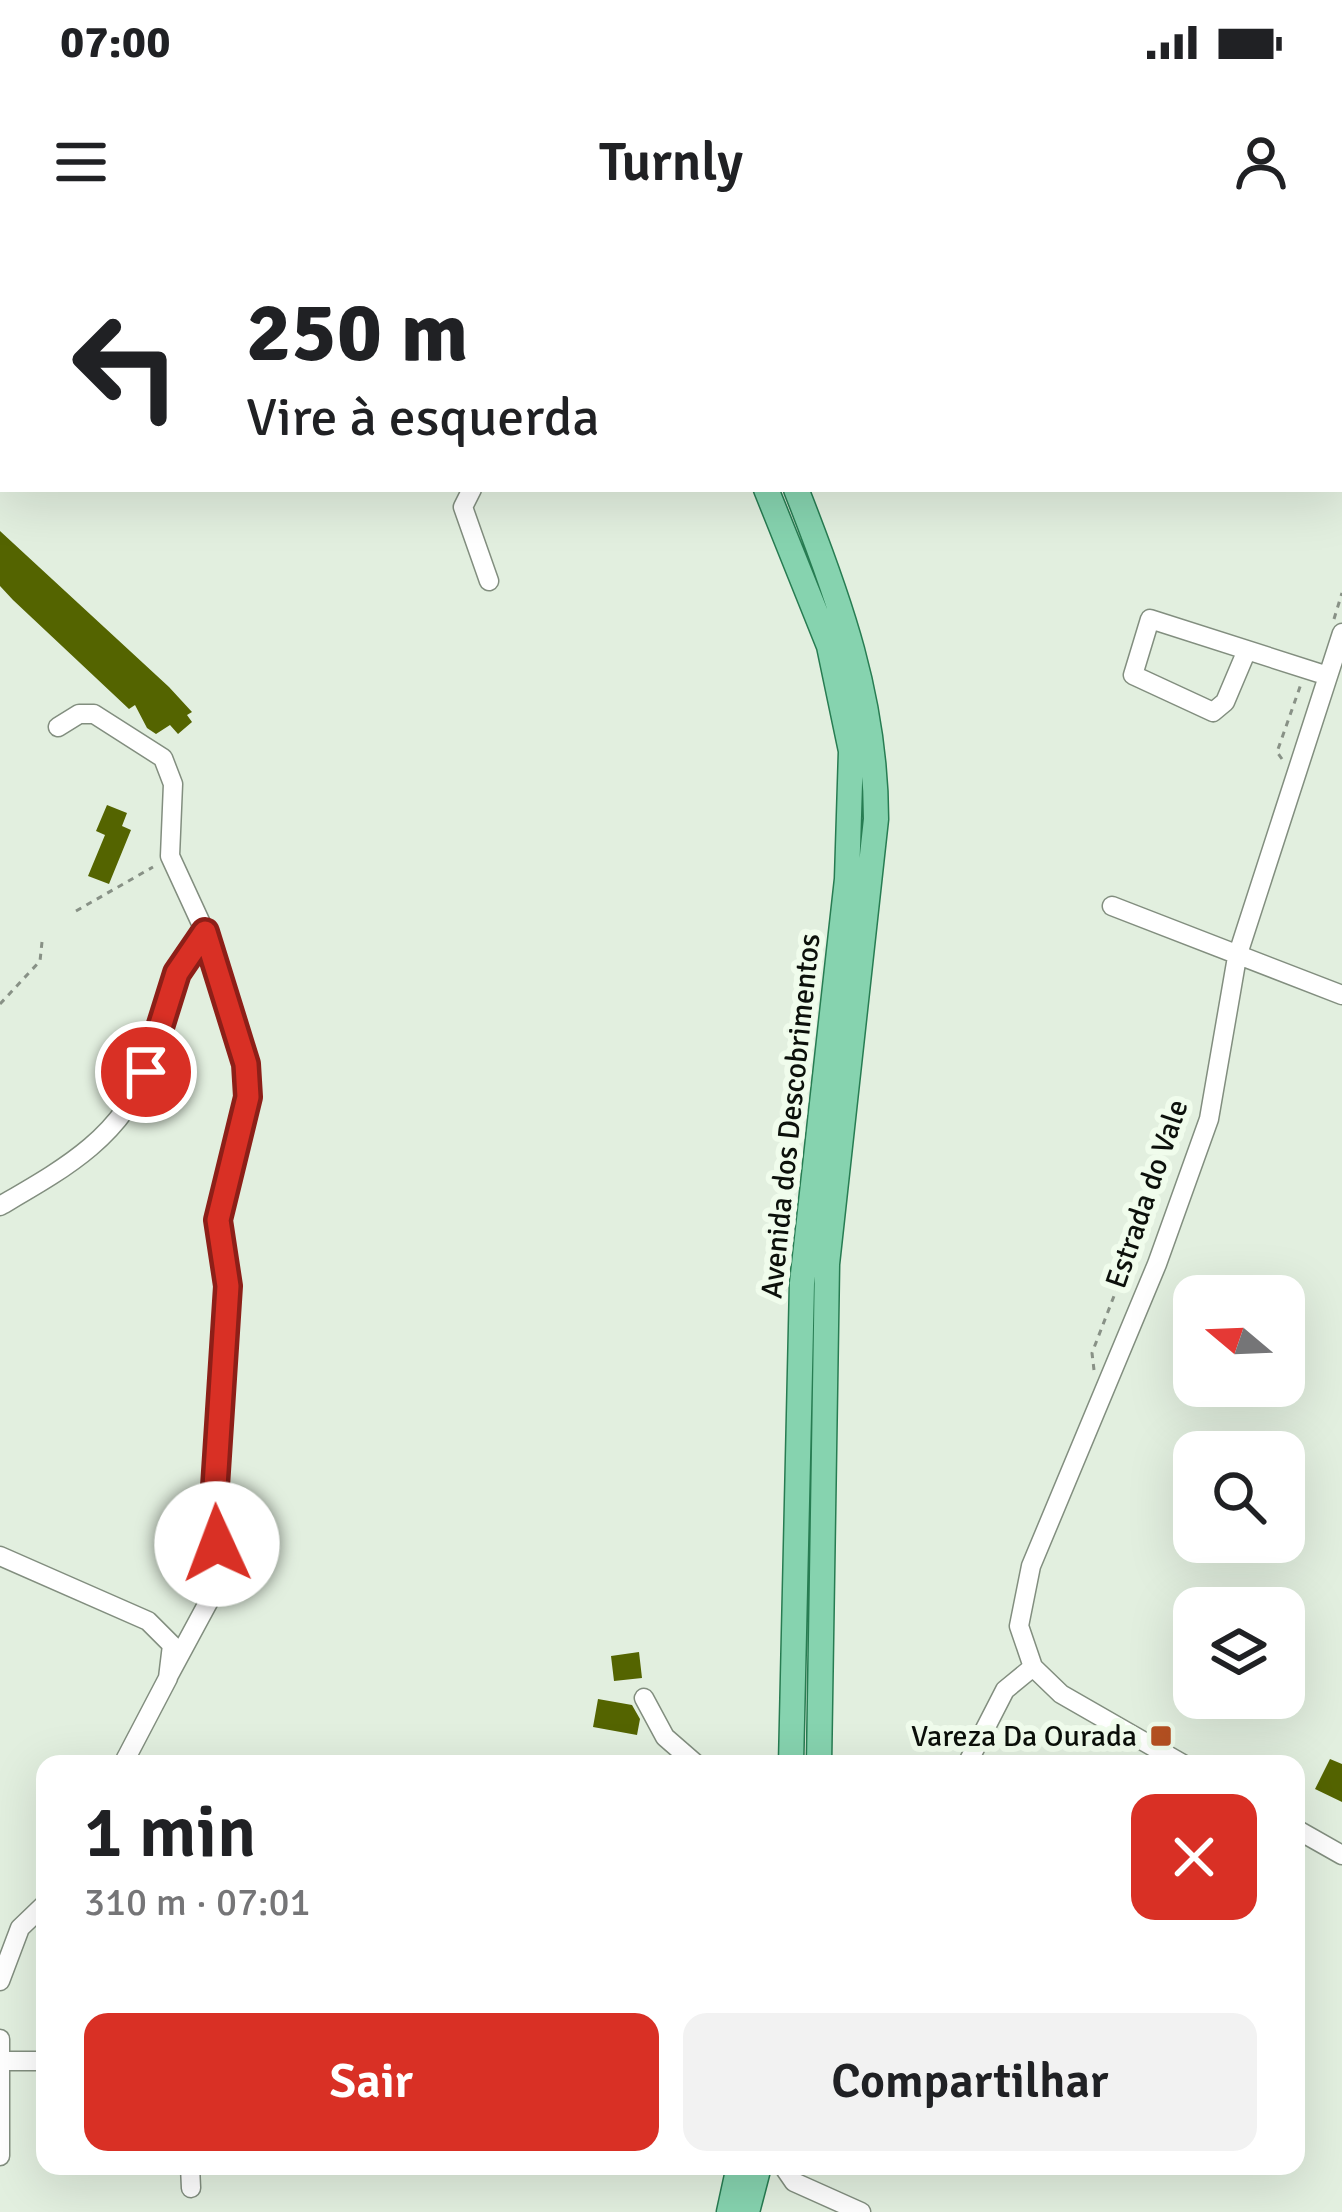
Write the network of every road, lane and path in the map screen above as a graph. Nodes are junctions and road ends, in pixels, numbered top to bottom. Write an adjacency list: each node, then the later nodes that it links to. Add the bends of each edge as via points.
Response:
1 (470, 492): 4 (street, via 463,506)
2 (767, 492): 30 (main road, Avenida dos Descobrimentos, via 829,646 851,751 847,880 802,1283)
3 (797, 492): 31 (main road, Avenida dos Descobrimentos, via 850,632 876,770 827,1264)
4 (489, 580)
5 (1342, 633): 8 (street, Estrada do Vale)
6 (1246, 650): 6 (street, via 1150,619 1133,675 1213,712); 7 (street)
7 (1306, 669): 8 (street); 10 (path, via 1277,752)
8 (1328, 676): 16 (street, Estrada do Vale)
9 (58, 728): 11 (street, via 94,714 163,758 173,784)
10 (1288, 767)
11 (170, 856): 13 (path); 14 (street)
12 (1112, 906): 16 (street)
13 (76, 911)
14 (205, 932): 19 (street, via 177,973 128,1108 96,1145); 24 (street, via 246,1064 248,1097 218,1220 228,1286 217,1544 210,1599)
15 (42, 942): 18 (path, via 40,962)
16 (1237, 957): 17 (street); 25 (street, Estrada do Vale, via 1209,1119 1031,1566 1018,1626)
17 (1342, 995)
18 (0, 1004)
19 (0, 1206)
20 (1150, 1231): 21 (path, via 1136,1239 1092,1352)
21 (1097, 1383)
22 (0, 1556): 23 (street)
23 (148, 1621): 24 (street); 26 (street, via 172,1645)
24 (190, 1641): 26 (street)
25 (1034, 1666): 32 (street, via 989,1715); 33 (street, via 1061,1694)
26 (169, 1675): 28 (street)
27 (644, 1698): 29 (street, via 665,1737)
28 (128, 1755)
29 (686, 1755)
30 (790, 1755)
31 (819, 1755)
32 (971, 1755)
33 (1167, 1755)
34 (1305, 1834): 35 (street)
35 (1342, 1855)
36 (36, 1913): 37 (street, via 20,1928)
37 (0, 1981)
38 (0, 2039): 39 (street)
39 (2, 2061): 40 (street); 41 (street)
40 (36, 2061)
41 (0, 2156)
42 (190, 2175): 46 (street)
43 (738, 2175): 47 (main road)
44 (757, 2175): 48 (main road)
45 (789, 2175): 49 (street)
46 (191, 2188)
47 (729, 2212)
48 (747, 2212)
49 (861, 2212)

